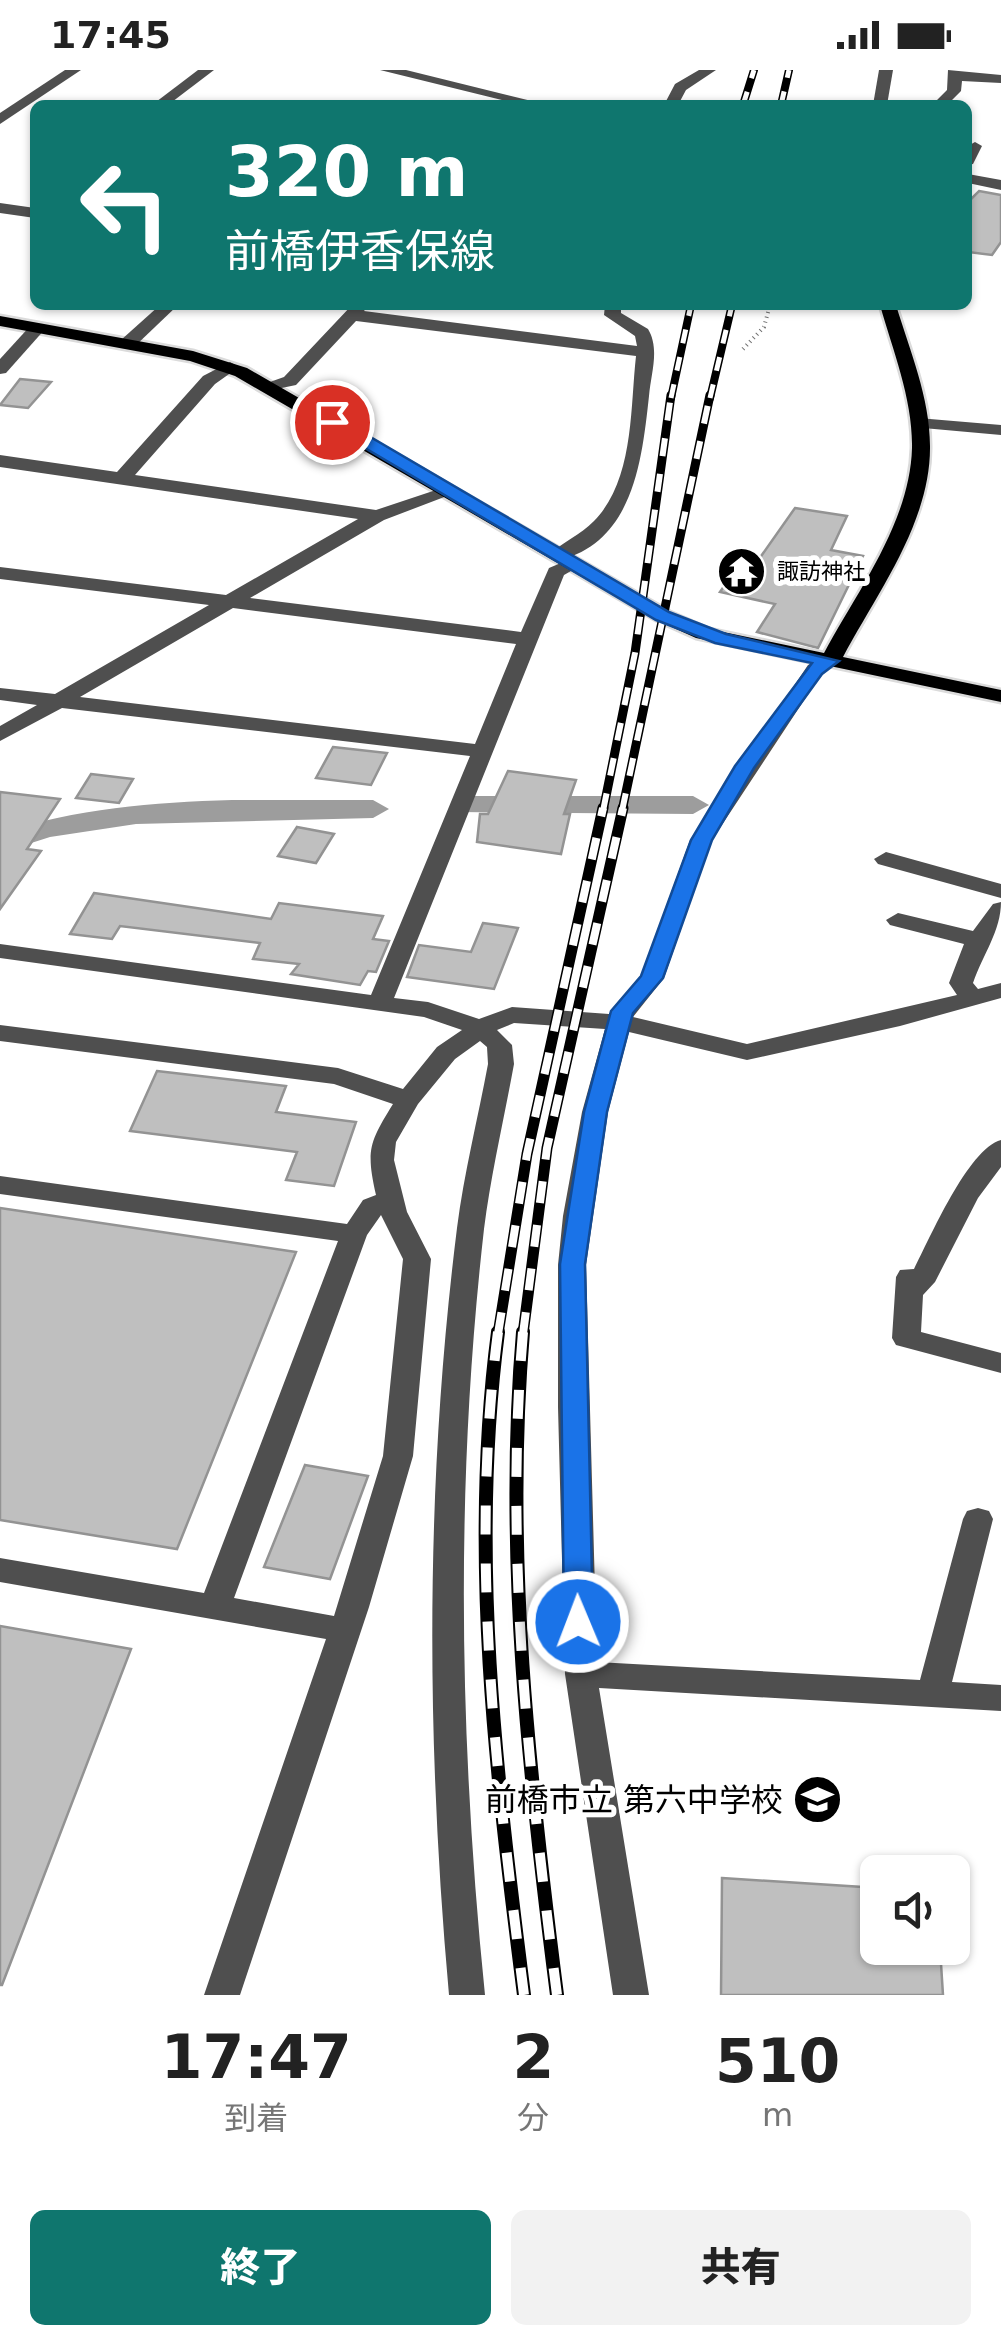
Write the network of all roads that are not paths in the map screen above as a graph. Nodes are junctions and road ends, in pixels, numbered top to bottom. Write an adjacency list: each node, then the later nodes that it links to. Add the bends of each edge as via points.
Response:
1 (74, 70): 13 (street)
2 (207, 70): 8 (street)
3 (387, 70): 9 (street)
4 (708, 70): 10 (street, via 680,86)
5 (886, 70): 11 (street)
6 (956, 73): 7 (street); 12 (street)
7 (1001, 79)
8 (165, 100)
9 (519, 100)
10 (674, 100)
11 (881, 100)
12 (947, 100)
13 (5, 116)
14 (972, 179): 15 (street)
15 (1001, 185)
16 (0, 208): 17 (street)
17 (30, 212)
18 (164, 310): 24 (street)
19 (356, 310): 25 (street); 28 (street, via 290,381)
20 (612, 310): 25 (street, via 645,337)
21 (889, 310): 29 (main road)
22 (0, 321): 23 (main road)
23 (38, 328): 24 (main road); 27 (street)
24 (127, 344): 26 (main road)
25 (646, 352): 35 (street, via 624,494)
26 (230, 367): 28 (main road); 32 (street, via 208,380)
27 (0, 370)
28 (273, 387): 33 (main road)
29 (918, 424): 30 (street); 39 (main road, via 921,462 912,500)
30 (1001, 430)
31 (0, 461): 32 (street)
32 (122, 478): 34 (street)
33 (451, 491): 34 (street); 35 (main road)
34 (377, 516): 37 (street)
35 (567, 559): 38 (street); 39 (main road, via 703,634)
36 (0, 573): 37 (street)
37 (228, 605): 38 (street); 42 (street)
38 (529, 639): 44 (street)
39 (830, 661): 41 (main road); 54 (street, via 816,670 718,810 652,978)
40 (0, 694): 42 (street)
41 (1001, 696)
42 (59, 701): 43 (street); 44 (street)
43 (0, 735)
44 (481, 751): 53 (street)
45 (886, 858): 46 (street)
46 (1001, 891)
47 (1001, 908): 49 (street)
48 (898, 920): 49 (street)
49 (979, 940): 52 (street, via 960,984)
50 (0, 951): 53 (street)
51 (1001, 990): 52 (street)
52 (972, 998): 54 (street, via 747,1052)
53 (380, 1002): 55 (street)
54 (620, 1022): 55 (street, via 519,1014); 67 (street, via 589,1144 572,1264)
55 (480, 1028): 57 (street, via 446,1053); 71 (street, via 499,1044 501,1064 465,1285 446,1655 452,1838)
56 (0, 1033): 57 (street, via 338,1076)
57 (408, 1100): 60 (street, via 383,1142)
58 (1001, 1149): 62 (street, via 966,1195 921,1282 910,1283 906,1338)
59 (0, 1185): 61 (street)
60 (390, 1200): 61 (street, via 373,1206); 66 (street, via 417,1259 402,1435)
61 (354, 1234): 65 (street)
62 (1001, 1363)
63 (978, 1519): 68 (street)
64 (0, 1570): 65 (street)
65 (215, 1607): 66 (street)
66 (346, 1630): 70 (street)
67 (580, 1674): 68 (street); 72 (street)
68 (936, 1694): 69 (street)
69 (1001, 1698)
70 (222, 1995)
71 (467, 1995)
72 (630, 1995)

